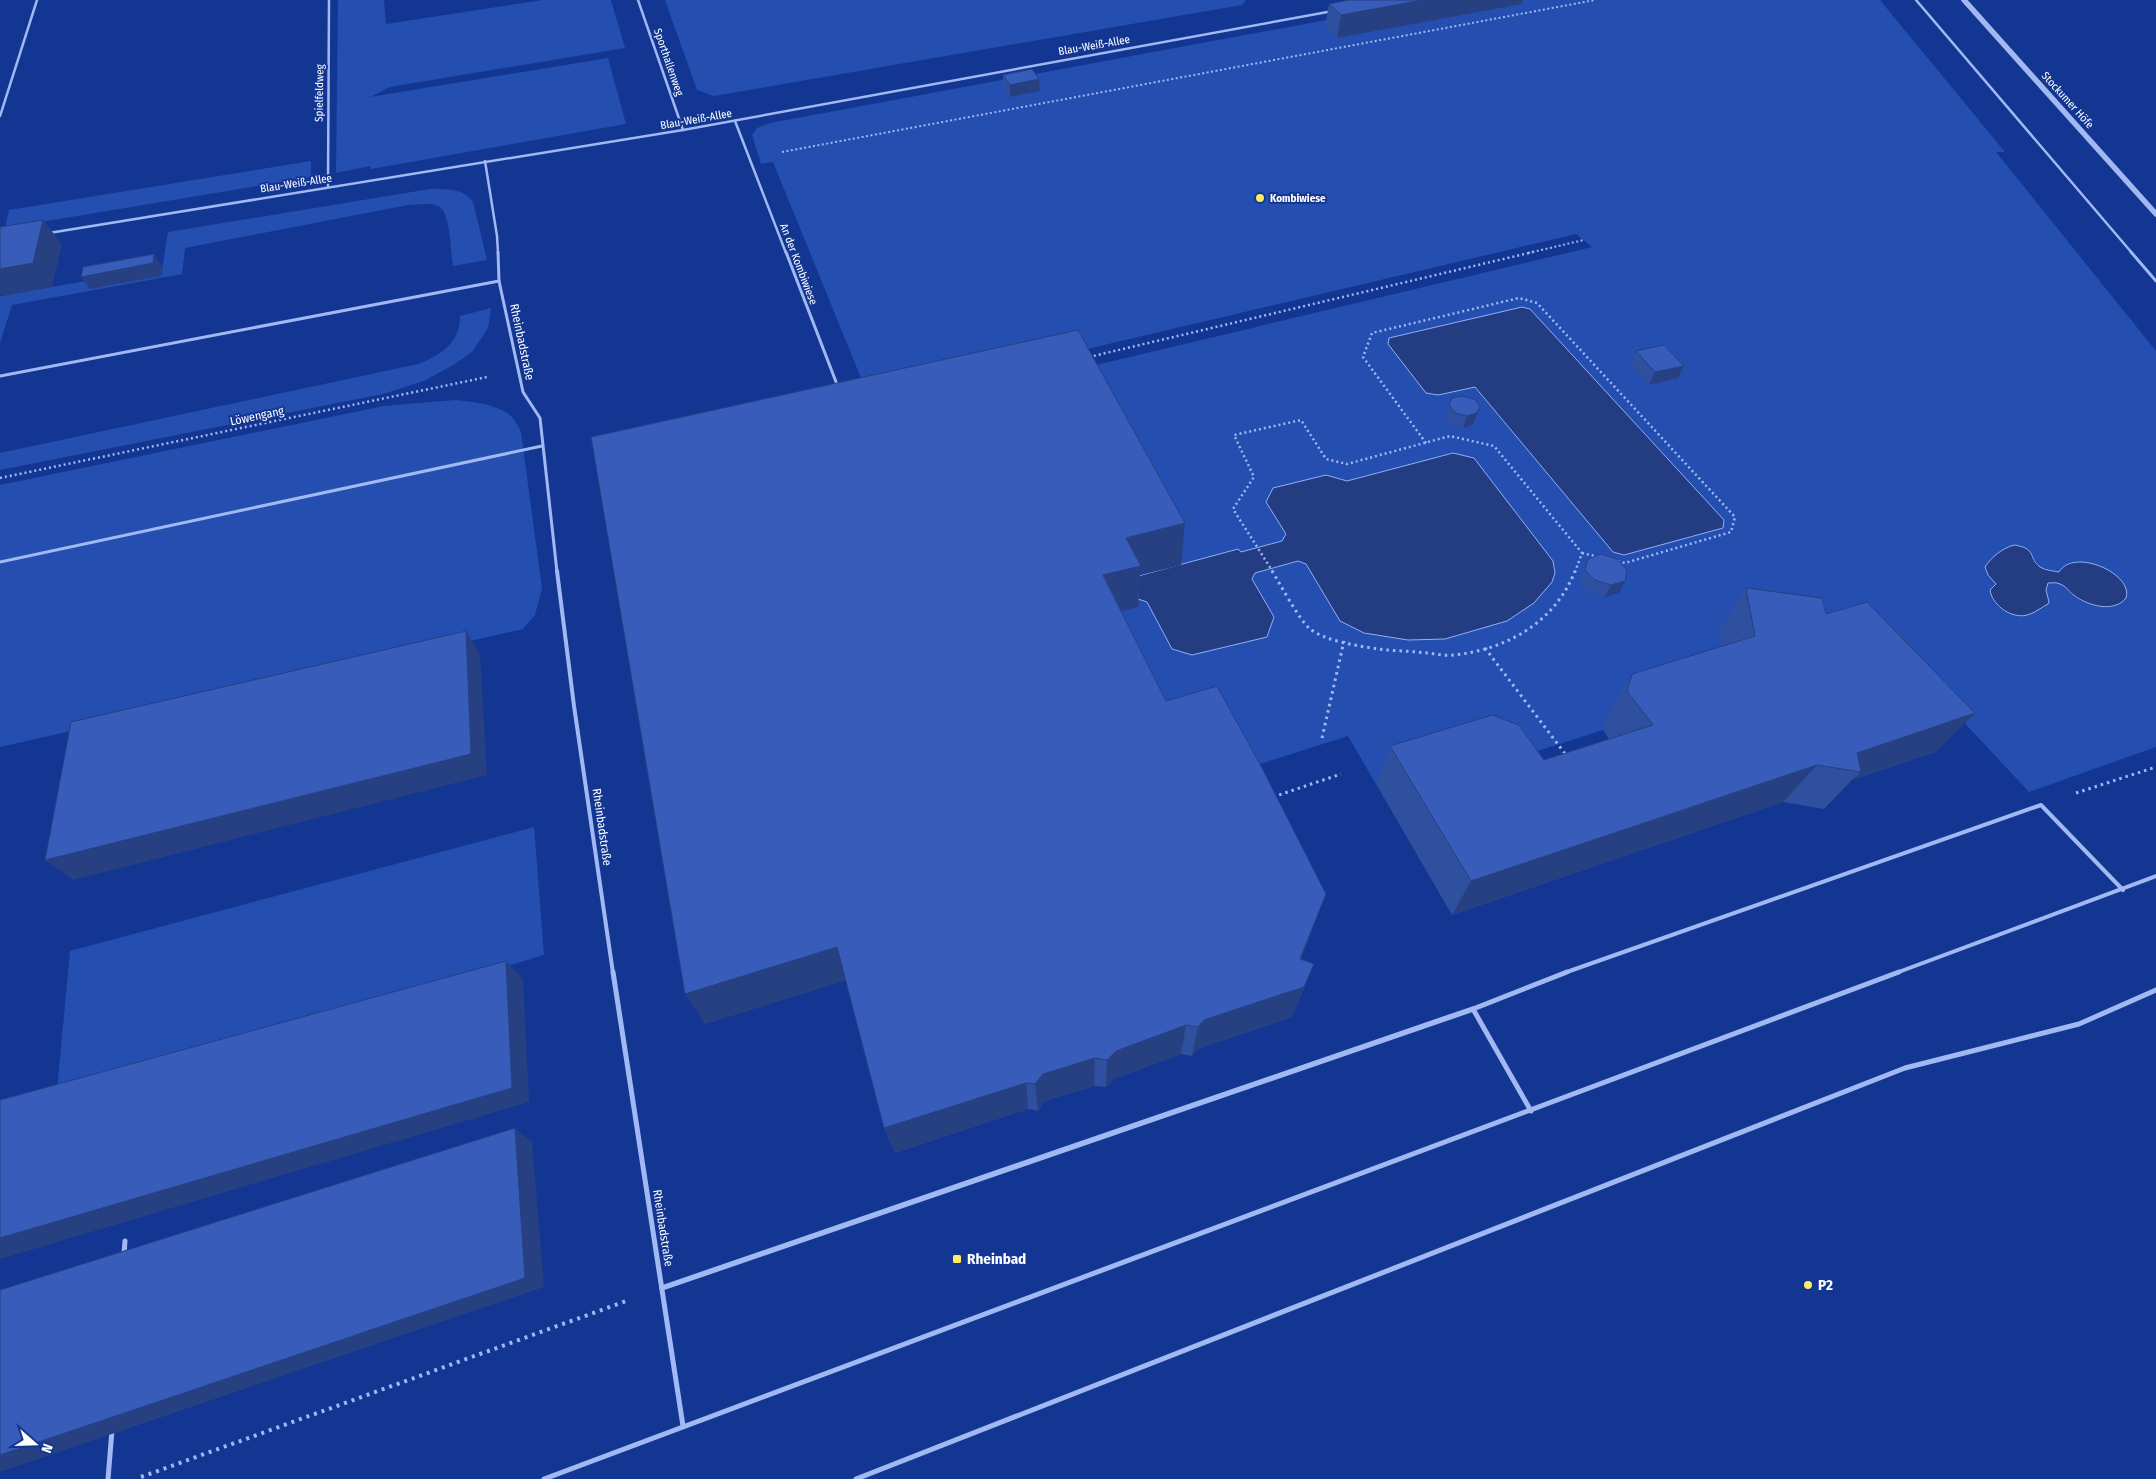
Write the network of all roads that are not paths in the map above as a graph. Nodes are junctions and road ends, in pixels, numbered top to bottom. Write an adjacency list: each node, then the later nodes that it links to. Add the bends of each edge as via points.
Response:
1 (37, 0): 7 (lane)
2 (330, 0): 11 (lane, Spielfeldweg)
3 (638, 0): 9 (lane, Sporthallenweg)
4 (1916, 0): 15 (lane)
5 (1964, 0): 12 (street, Stockumer Höfe)
6 (1334, 10): 8 (lane, Blau-Weiß-Allee)
7 (0, 116)
8 (734, 121): 9 (lane, Blau-Weiß-Allee); 19 (lane, An der Kombiwiese)
9 (683, 130): 10 (lane, Blau-Weiß-Allee)
10 (485, 161): 11 (lane, Blau-Weiß-Allee); 14 (lane)
11 (328, 186): 13 (lane, Blau-Weiß-Allee)
12 (2156, 214)
13 (48, 233)
14 (497, 236): 16 (lane, Rheinbadstraße)
15 (2156, 280)
16 (499, 281): 17 (lane, Rheinbadstraße); 18 (lane)
17 (517, 371): 20 (lane, Rheinbadstraße, via 523,392 540,418)
18 (0, 376)
19 (841, 395)
20 (542, 446): 21 (lane); 29 (lane, Rheinbadstraße, via 574,706)
21 (0, 562)
22 (2156, 876): 23 (lane)
23 (2123, 890): 25 (lane, via 2041,805 1600,959); 26 (lane)
24 (2156, 990): 34 (lane, via 2079,1024 1905,1068)
25 (1473, 1009): 26 (lane); 29 (street)
26 (1531, 1111): 31 (lane)
27 (125, 1241): 28 (lane)
28 (124, 1261)
29 (662, 1288): 31 (lane, Rheinbadstraße)
30 (113, 1418): 32 (lane)
31 (683, 1426): 33 (lane)
32 (108, 1479)
33 (544, 1479)
34 (856, 1479)

